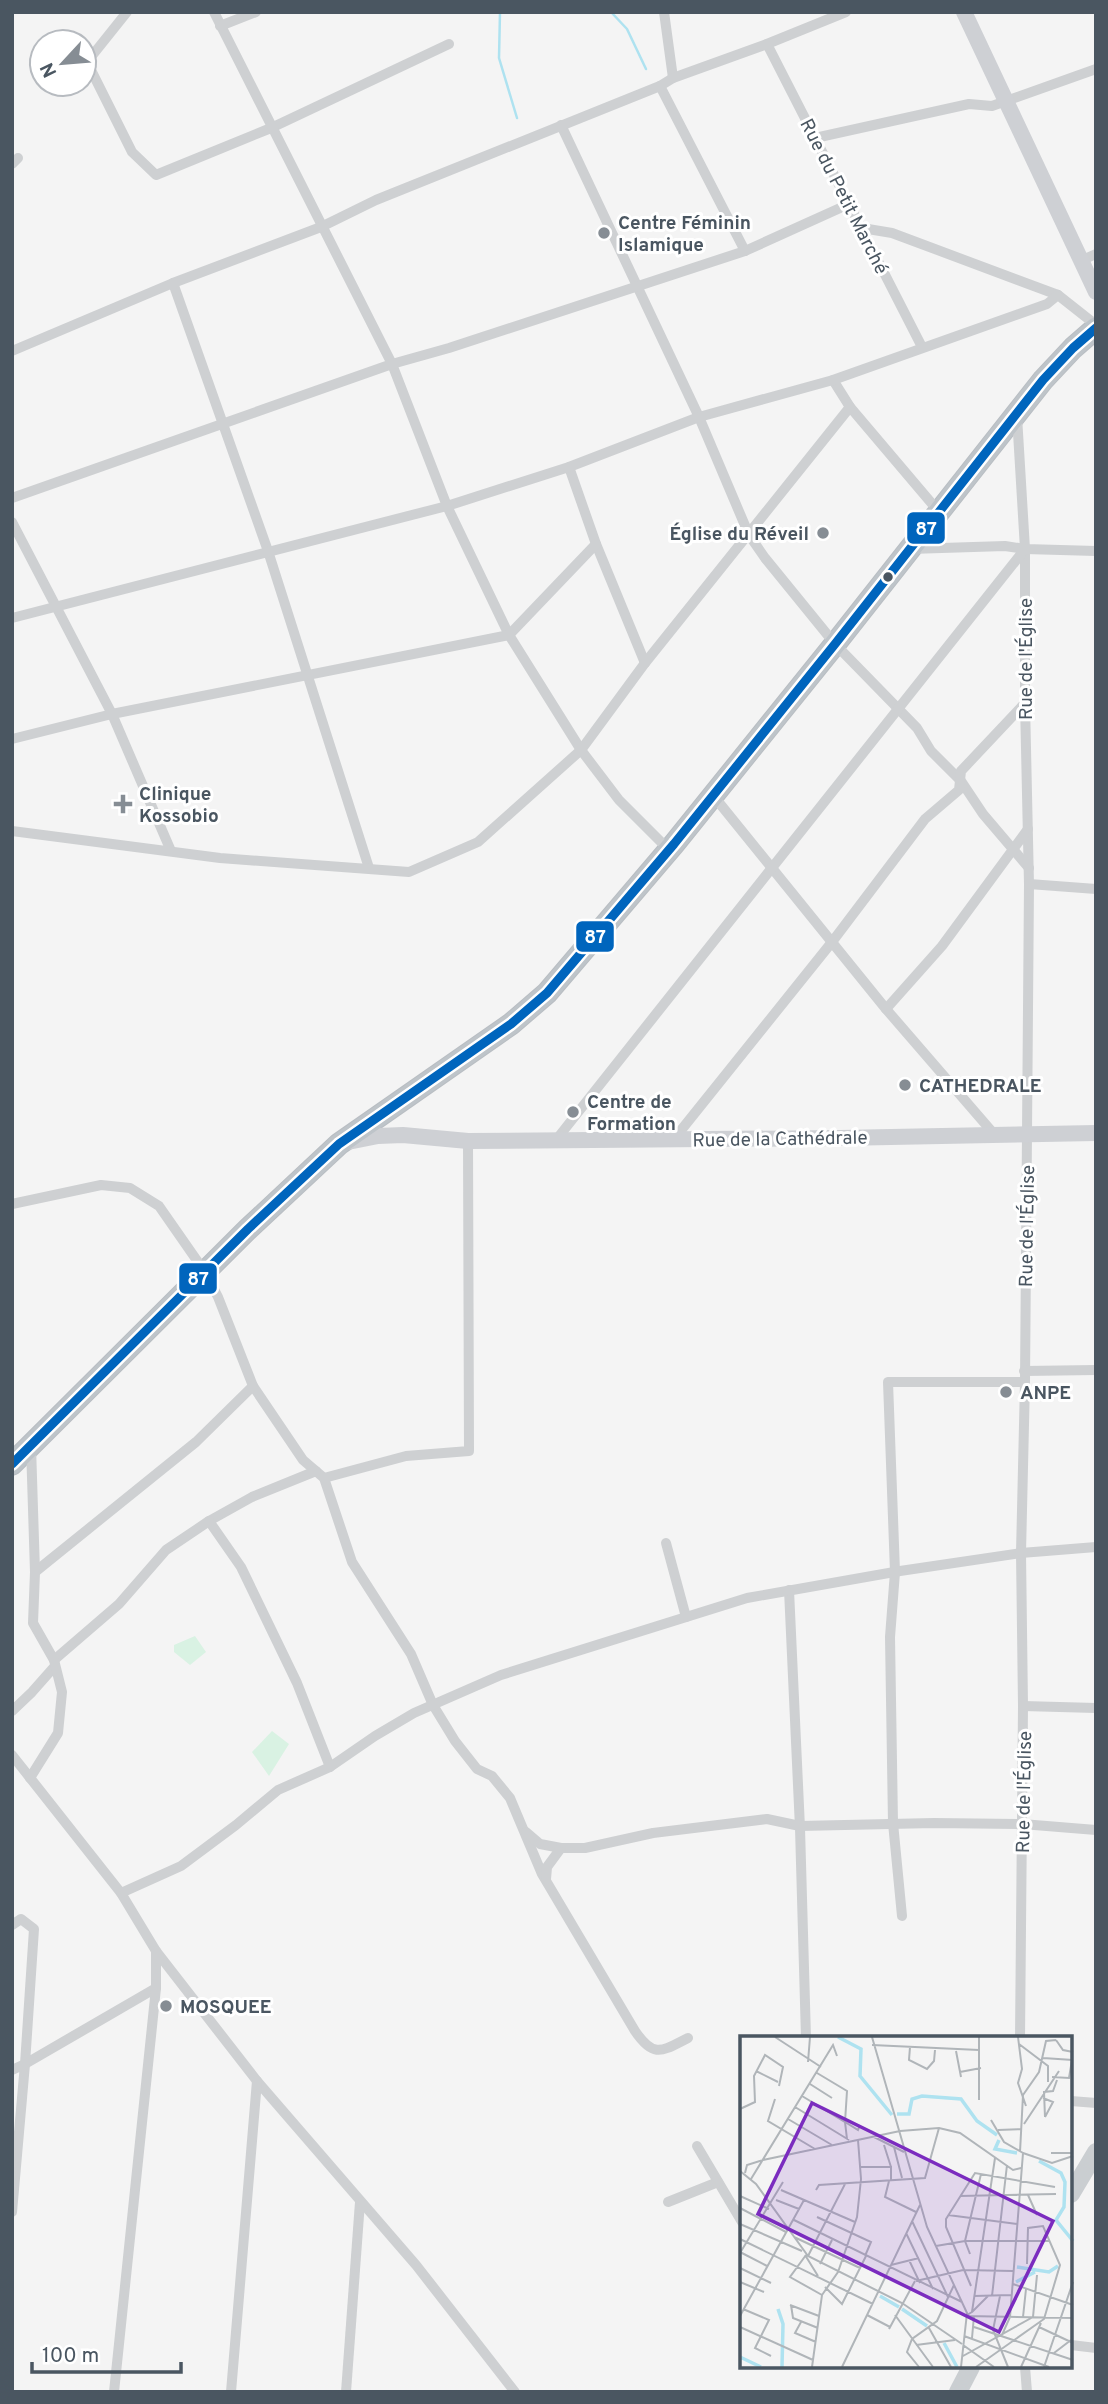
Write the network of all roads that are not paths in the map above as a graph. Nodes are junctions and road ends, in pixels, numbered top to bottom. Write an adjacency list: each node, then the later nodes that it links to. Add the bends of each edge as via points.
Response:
1 (128, 12): 15 (street, via 88,62 132,152 156,175)
2 (214, 12): 7 (street)
3 (256, 12): 7 (street)
4 (664, 12): 11 (street)
5 (846, 12): 9 (street)
6 (964, 12): 13 (street)
7 (220, 26): 15 (street)
8 (449, 44): 15 (street)
9 (767, 44): 11 (street); 16 (street, Rue du Petit Marché)
10 (1096, 69): 13 (street)
11 (673, 78): 12 (street)
12 (660, 86): 14 (street); 20 (street)
13 (1006, 102): 16 (street, via 969,104); 22 (street)
14 (561, 125): 18 (street); 24 (street)
15 (271, 128): 18 (street)
16 (815, 138): 17 (street, Rue du Petit Marché)
17 (849, 204): 19 (street, Rue du Petit Marché); 20 (street)
18 (321, 227): 23 (street); 30 (street)
19 (862, 229): 26 (street, via 892,233); 28 (street, Rue du Petit Marché)
20 (745, 251): 24 (street)
21 (1096, 254): 22 (street)
22 (1080, 261): 25 (street)
23 (173, 283): 29 (street); 35 (street)
24 (636, 285): 30 (street); 34 (street)
25 (1096, 292)
26 (1058, 295): 27 (street); 28 (street, via 1047,304)
27 (1096, 327): 33 (highway)
28 (922, 347): 31 (street)
29 (12, 351)
30 (392, 364): 35 (street); 38 (street)
31 (833, 380): 32 (street); 34 (street)
32 (850, 407): 39 (street); 41 (street)
33 (1017, 413): 39 (highway); 44 (street, Rue de l'Église)
34 (699, 417): 36 (street); 41 (street)
35 (222, 426): 37 (street); 45 (street)
36 (569, 467): 38 (street); 42 (street)
37 (12, 498)
38 (447, 506): 45 (street); 49 (street)
39 (939, 512): 43 (highway)
40 (12, 523): 47 (street)
41 (749, 535): 50 (street); 51 (street)
42 (596, 544): 49 (street); 51 (street)
43 (910, 549): 44 (street); 50 (highway)
44 (1025, 549): 46 (street); 53 (street, Rue de l'Église); 54 (street)
45 (268, 551): 47 (street); 52 (street)
46 (1096, 551)
47 (57, 606): 48 (street); 55 (street)
48 (12, 618)
49 (509, 635): 52 (street); 57 (street)
50 (835, 645): 54 (street); 59 (highway)
51 (645, 663): 57 (street)
52 (306, 674): 55 (street); 65 (street)
53 (1025, 703): 58 (street, via 961,771); 60 (street, Rue de l'Église)
54 (897, 708): 58 (street); 66 (street)
55 (112, 714): 56 (street); 64 (street)
56 (12, 739)
57 (580, 750): 63 (street, via 619,800); 65 (street, via 478,842 409,872)
58 (961, 781): 62 (street); 70 (street, via 959,790 926,819)
59 (712, 794): 63 (highway); 66 (street)
60 (1028, 829): 62 (street); 67 (street, Rue de l'Église)
61 (12, 831): 64 (street)
62 (1012, 849): 67 (street); 71 (street, via 942,946)
63 (669, 850): 78 (highway, via 532,1008)
64 (171, 851): 65 (street)
65 (369, 868)
66 (772, 868): 70 (street); 76 (street)
67 (1029, 868): 68 (street, Rue de l'Église)
68 (1029, 884): 69 (street); 72 (street, Rue de l'Église)
69 (1096, 889)
70 (832, 942): 71 (street); 75 (street)
71 (886, 1009): 74 (street)
72 (1028, 1133): 73 (street, Rue de la Cathédrale); 74 (street, Rue de la Cathédrale); 82 (street, Rue de l'Église)
73 (1096, 1133)
74 (994, 1134): 75 (street, Rue de la Cathédrale)
75 (674, 1139): 76 (street, Rue de la Cathédrale)
76 (556, 1140): 77 (street, Rue de la Cathédrale)
77 (468, 1141): 78 (street, Rue de la Cathédrale, via 403,1135); 86 (street, via 468,1451 406,1456)
78 (339, 1144): 80 (highway)
79 (12, 1204): 80 (street, via 101,1185 131,1188 159,1206)
80 (205, 1272): 83 (street); 84 (highway)
81 (1096, 1370): 82 (street)
82 (1024, 1377): 90 (street, Rue de l'Église); 92 (street, via 888,1382)
83 (253, 1386): 86 (street, via 303,1460); 91 (street, via 196,1442)
84 (31, 1446): 85 (highway); 91 (street)
85 (12, 1464)
86 (320, 1475): 87 (street, via 252,1497); 96 (street, via 352,1562 411,1654)
87 (209, 1521): 95 (street, via 166,1550 119,1604); 101 (street, via 241,1567 297,1683)
88 (666, 1543): 94 (street)
89 (1096, 1547): 90 (street)
90 (1021, 1553): 92 (street); 97 (street, Rue de l'Église)
91 (34, 1572): 95 (street, via 33,1623)
92 (895, 1572): 93 (street); 103 (street, via 890,1637)
93 (789, 1590): 94 (street); 105 (street)
94 (686, 1617): 96 (street, via 501,1675)
95 (55, 1663): 99 (street); 102 (street, via 62,1692 58,1733)
96 (433, 1705): 101 (street); 106 (street, via 477,1769 492,1776 510,1798)
97 (1023, 1706): 98 (street); 104 (street, Rue de l'Église)
98 (1096, 1708)
99 (12, 1711)
100 (12, 1755): 102 (street)
101 (330, 1767): 110 (street, via 278,1790 181,1866)
102 (30, 1778): 110 (street)
103 (893, 1823): 104 (street); 105 (street); 111 (street)
104 (1022, 1824): 107 (street); 116 (street, Rue de l'Église)
105 (800, 1826): 108 (street, via 767,1819); 115 (street)
106 (523, 1829): 108 (street, via 540,1844); 109 (street)
107 (1096, 1829)
108 (561, 1848): 109 (street, via 547,1867)
109 (546, 1881): 117 (street, via 644,2045 663,2051)
110 (121, 1893): 113 (street)
111 (902, 1916)
112 (12, 1926): 118 (street, via 20,1919 34,1929)
113 (156, 1951): 114 (street); 120 (street)
114 (156, 1988): 118 (street); 135 (street)
115 (806, 2036)
116 (1020, 2036)
117 (688, 2038)
118 (25, 2064): 119 (street); 129 (street)
119 (12, 2070)
120 (257, 2081): 127 (street); 136 (street)
121 (1073, 2101): 122 (street)
122 (1096, 2103)
123 (697, 2146): 125 (street)
124 (1096, 2152): 126 (main road)
125 (718, 2182): 128 (street); 130 (street)
126 (1073, 2191)
127 (359, 2202): 137 (street); 138 (street, via 416,2265)
128 (668, 2202)
129 (12, 2212)
130 (740, 2219)
131 (1073, 2345): 132 (street)
132 (1096, 2348)
133 (970, 2369): 139 (main road)
134 (1025, 2369): 140 (street)
135 (114, 2392)
136 (231, 2392)
137 (346, 2392)
138 (514, 2392)
139 (958, 2392)
140 (1027, 2392)

